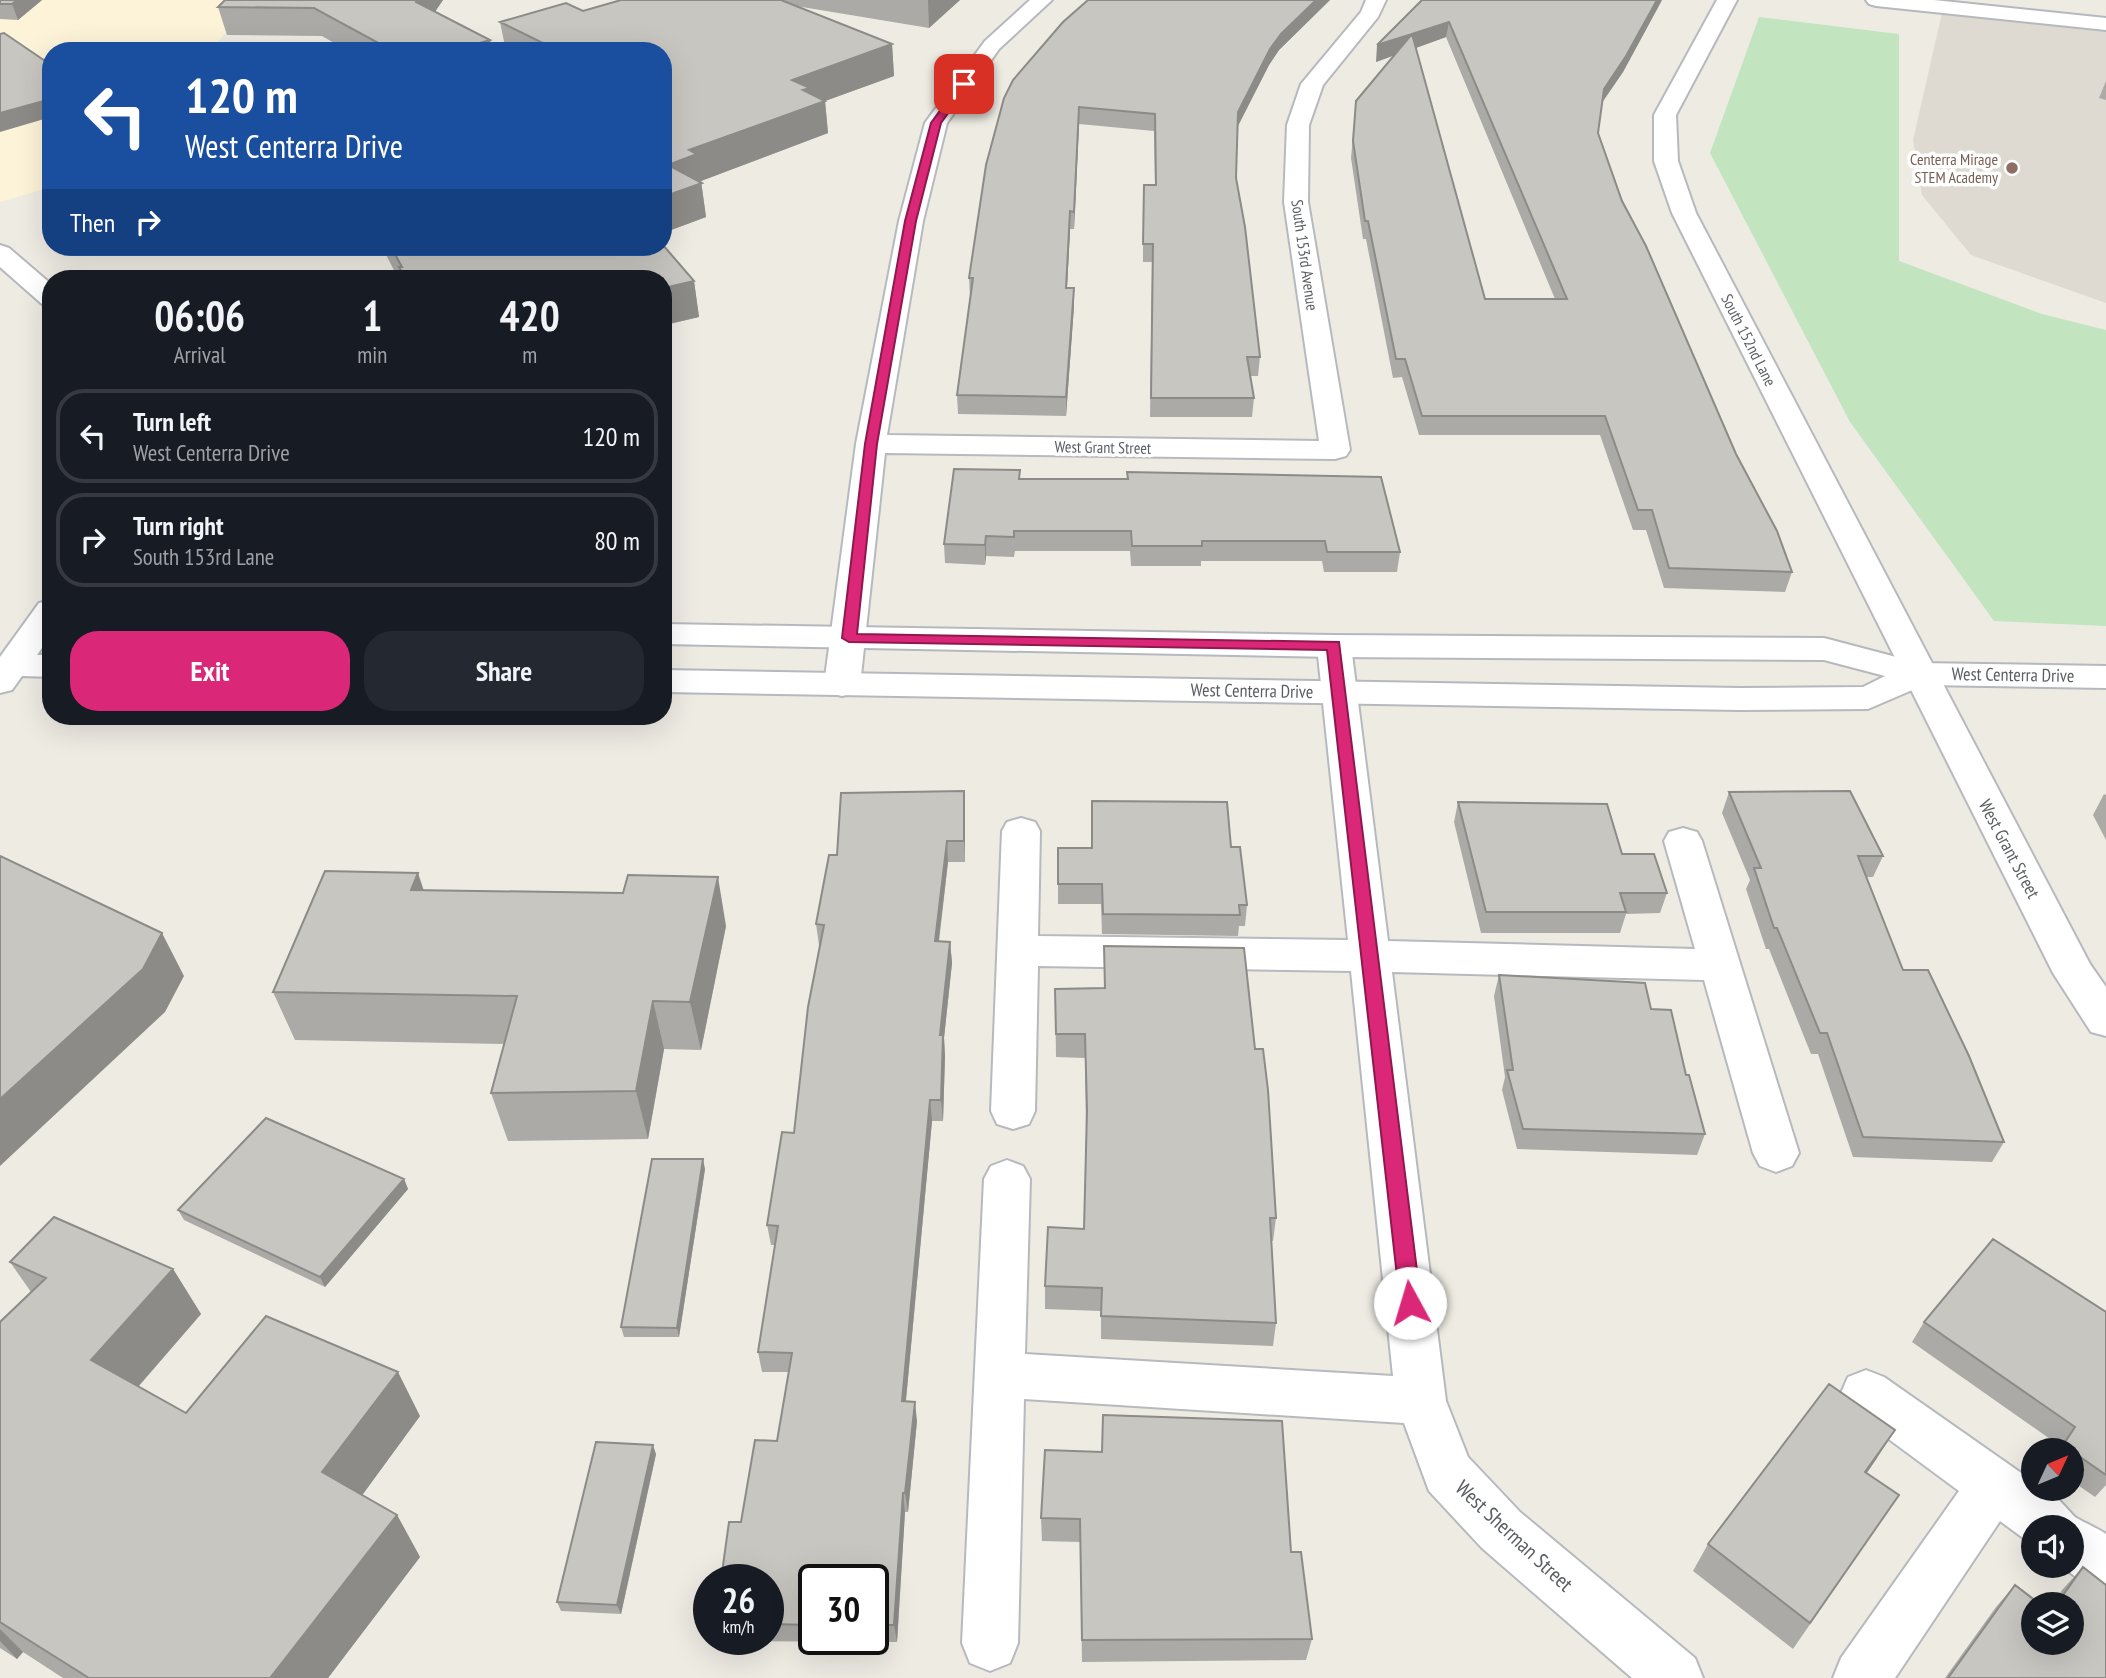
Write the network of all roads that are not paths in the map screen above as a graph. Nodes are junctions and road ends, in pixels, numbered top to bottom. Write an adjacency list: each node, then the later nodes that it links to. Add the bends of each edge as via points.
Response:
1 (1042, 0): 10 (street, via 992,45 936,123 911,221)
2 (1376, 0): 11 (street, South 153rd Avenue, via 1371,13 1312,84 1298,125 1296,202)
3 (1727, 0): 18 (street, South 152nd Lane, via 1665,115 1666,161 1684,213)
4 (1876, 0): 7 (street)
5 (2038, 0): 6 (street)
6 (2106, 7)
7 (2106, 24)
8 (0, 253): 9 (street)
9 (42, 290)
10 (871, 444): 11 (street, West Grant Street); 14 (street)
11 (1335, 450)
12 (42, 625): 17 (street)
13 (672, 634): 14 (street, West Centerra Drive)
14 (849, 638): 15 (street, West Centerra Drive); 21 (street)
15 (1334, 646): 18 (street, West Centerra Drive, via 1824,649); 22 (street, West Sherman Street)
16 (42, 667): 17 (street)
17 (6, 673)
18 (1919, 674): 19 (street, West Centerra Drive); 22 (street, West Centerra Drive, via 1868,698); 28 (street, West Grant Street, via 2074,973)
19 (2106, 677)
20 (672, 681): 21 (street, West Centerra Drive)
21 (842, 685): 22 (street, West Centerra Drive)
22 (1341, 692): 26 (street, West Sherman Street)
23 (1021, 831): 25 (street)
24 (1683, 841): 27 (street)
25 (1017, 951): 26 (street); 29 (street)
26 (1371, 956): 27 (street); 34 (street, West Sherman Street)
27 (1719, 965): 30 (street)
28 (2106, 1020)
29 (1013, 1111)
30 (1776, 1153)
31 (1007, 1179): 32 (street)
32 (1000, 1375): 34 (street); 39 (street)
33 (1866, 1393): 35 (street)
34 (1421, 1401): 40 (street, West Sherman Street, via 1448,1473 1501,1530)
35 (1994, 1485): 36 (street); 41 (street)
36 (2035, 1515)
37 (2084, 1550): 38 (street)
38 (2106, 1566)
39 (990, 1643)
40 (1675, 1678)
41 (1861, 1678)

